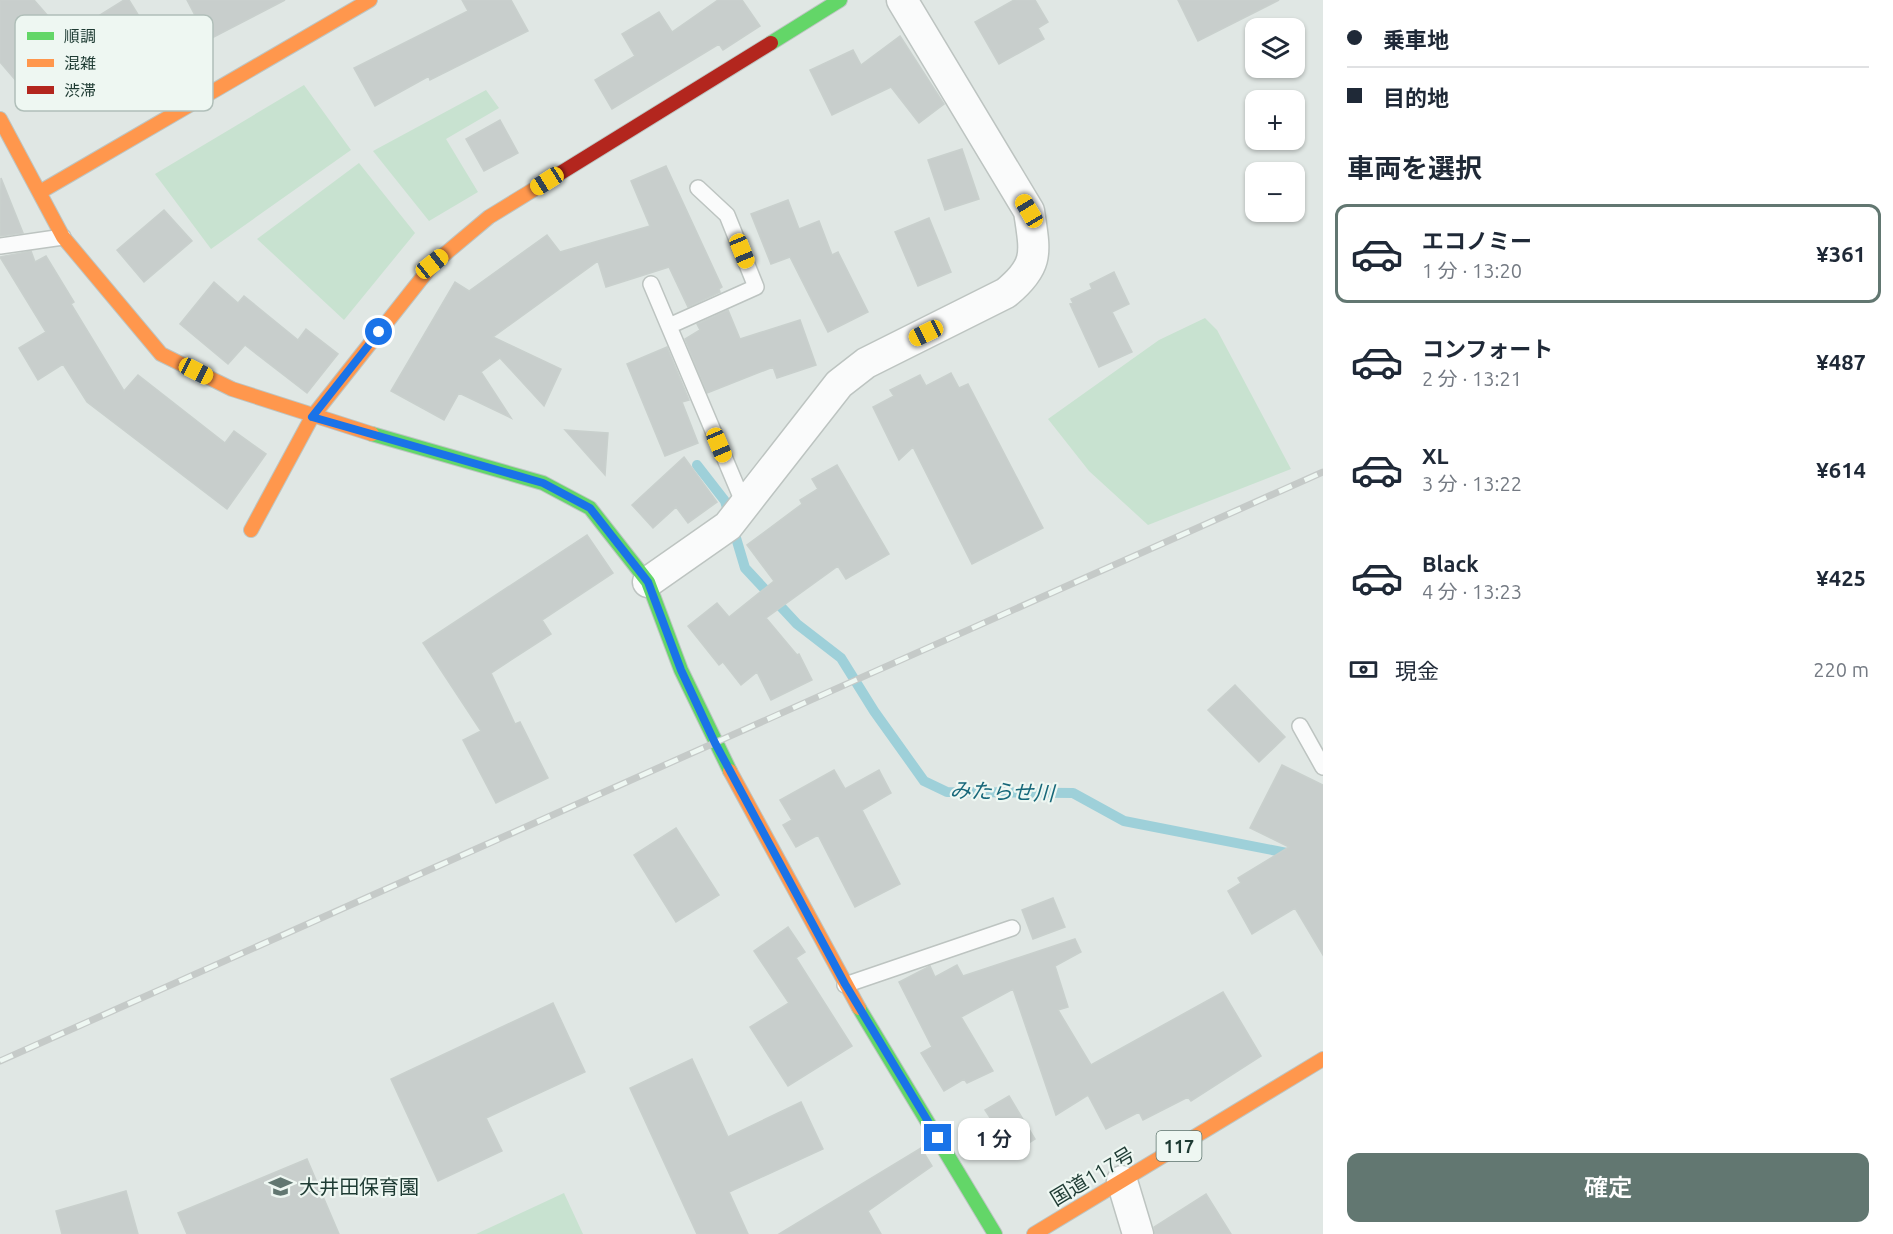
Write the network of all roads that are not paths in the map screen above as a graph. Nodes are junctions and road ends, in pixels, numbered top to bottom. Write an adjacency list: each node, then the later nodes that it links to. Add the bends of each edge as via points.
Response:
1 (370, 0): 4 (main road)
2 (840, 0): 13 (main road, via 489,218 432,264)
3 (902, 0): 14 (street, via 1029,211 1034,249 1025,277 1006,293 866,363 839,384)
4 (213, 91)
5 (179, 111): 8 (main road)
6 (0, 118): 8 (main road)
7 (698, 188): 12 (lane, via 727,214 756,287)
8 (40, 192): 9 (main road)
9 (63, 237): 10 (lane); 13 (main road, via 161,354 232,389)
10 (0, 246)
11 (651, 284): 12 (lane)
12 (669, 326): 14 (lane)
13 (312, 417): 15 (main road); 16 (main road, via 543,483 590,508)
14 (744, 504): 16 (street, via 728,526)
15 (251, 530)
16 (648, 582): 20 (main road, via 681,670 715,743)
17 (1300, 726): 18 (lane)
18 (1323, 767)
19 (1012, 928): 20 (lane)
20 (845, 984): 23 (main road)
21 (1323, 1059): 22 (main road, 国道117号 / 117)
22 (1122, 1181): 24 (main road, 国道117号 / 117); 25 (street)
23 (995, 1234)
24 (1034, 1234)
25 (1138, 1234)

